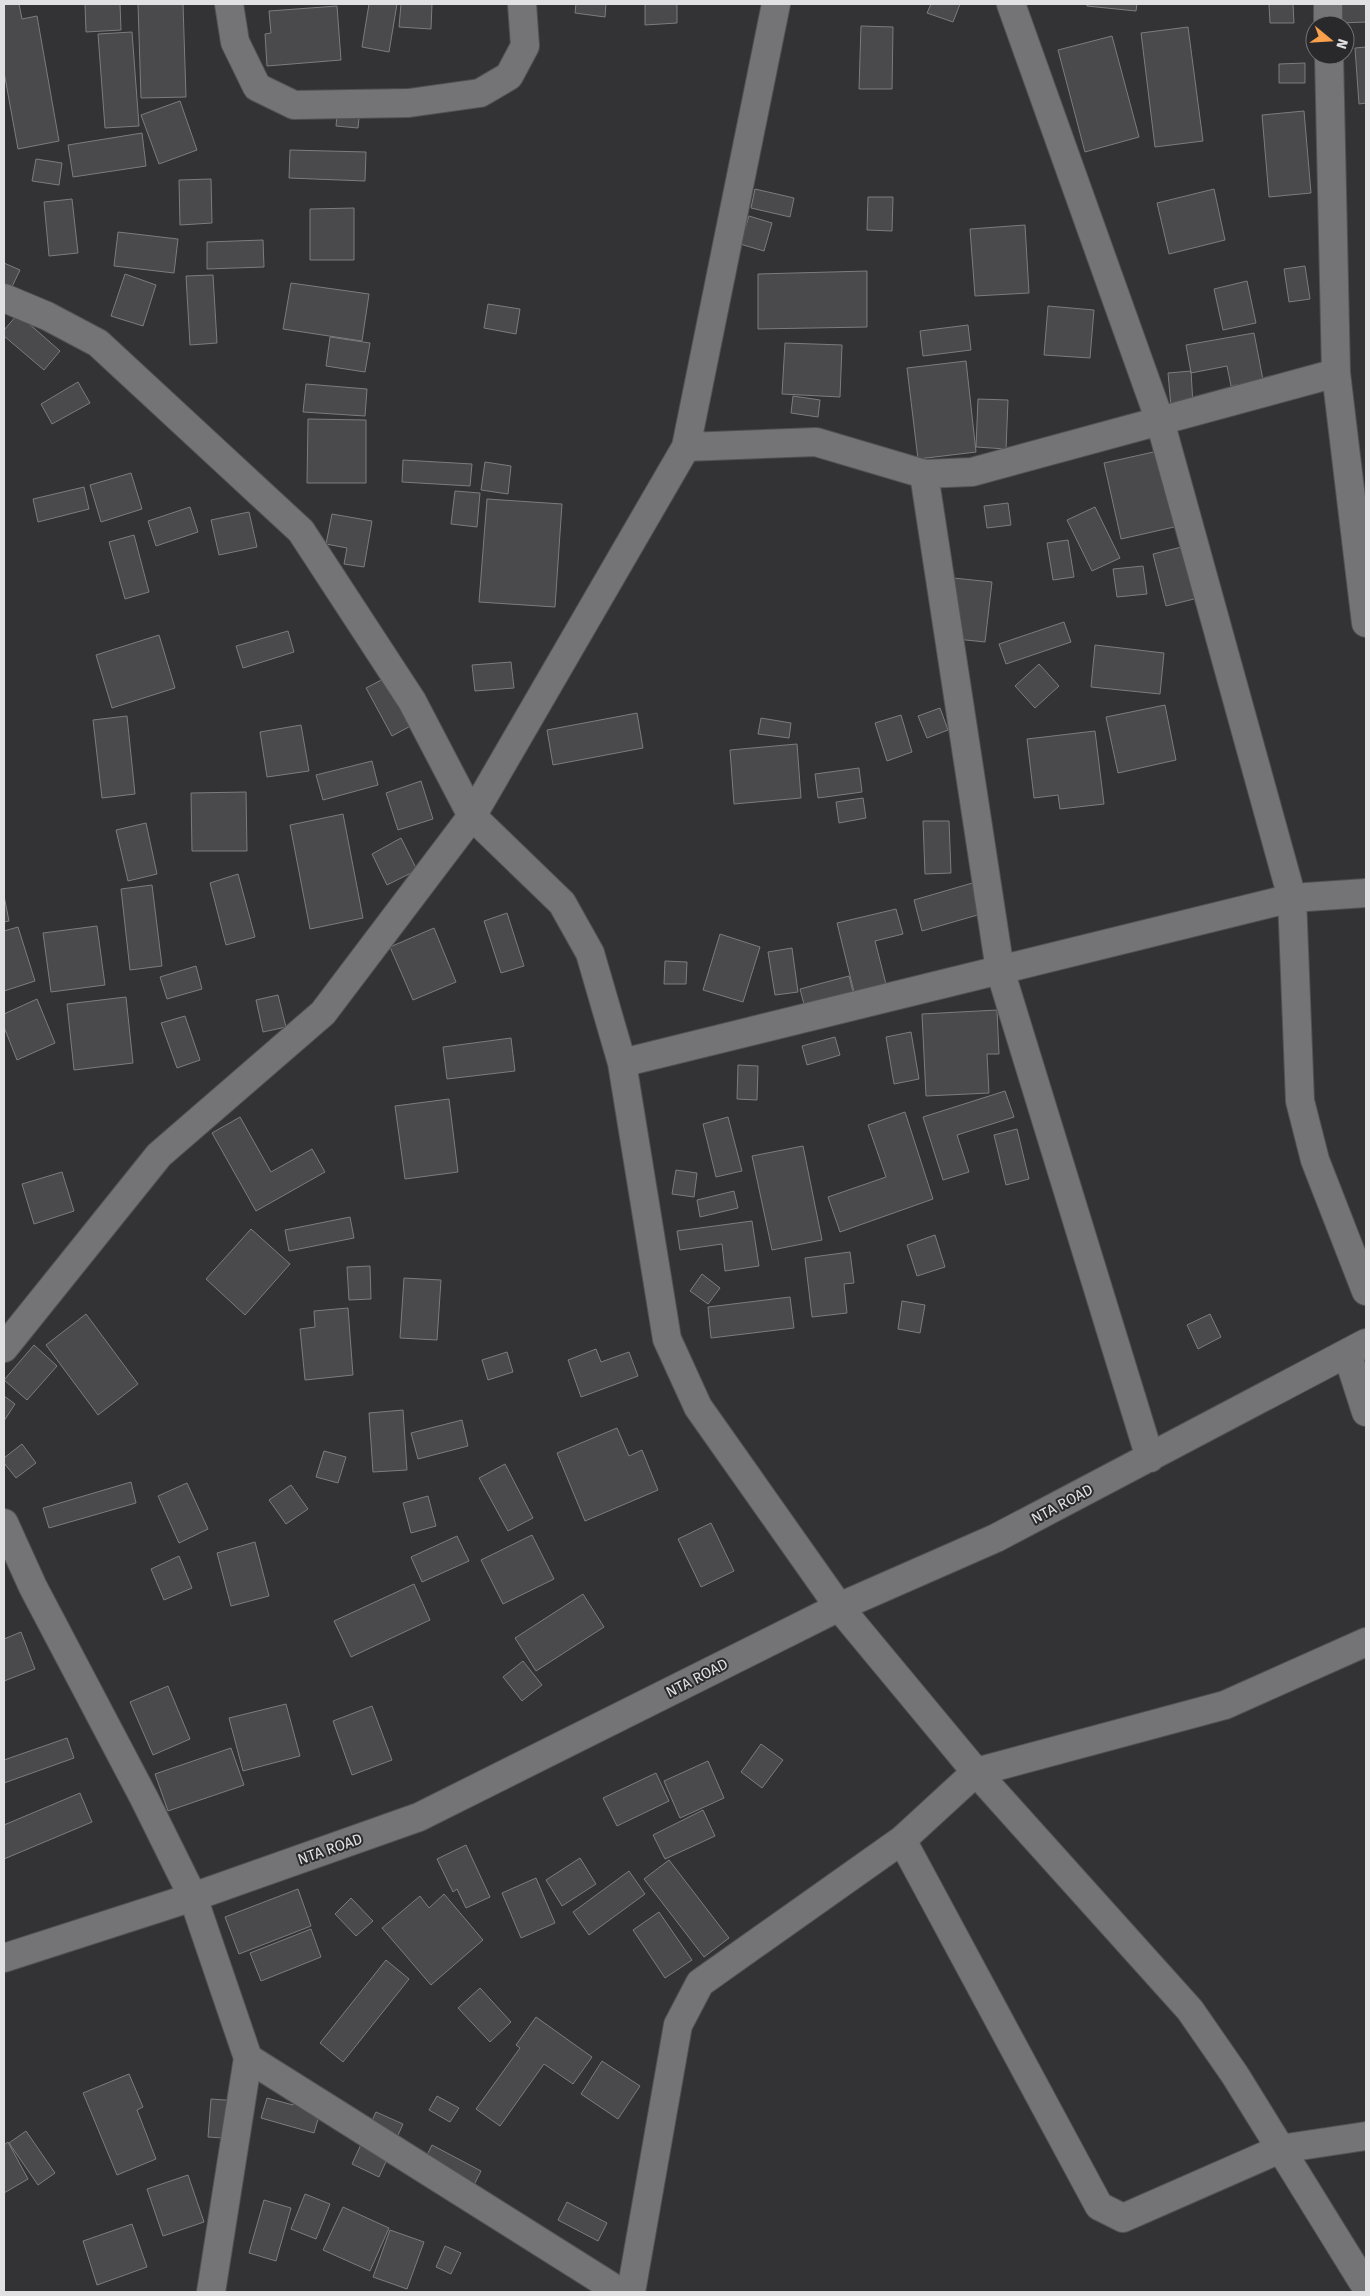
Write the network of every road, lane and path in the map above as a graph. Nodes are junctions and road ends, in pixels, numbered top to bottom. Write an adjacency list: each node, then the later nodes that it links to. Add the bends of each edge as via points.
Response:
1 (229, 4): 2 (street, via 234,42 258,87 294,105 409,103 480,93 509,76 525,46)
2 (522, 4)
3 (776, 4): 9 (street)
4 (1011, 4): 8 (street)
5 (1329, 65): 7 (street)
6 (4, 298): 12 (street, via 98,343 301,531 412,701)
7 (1336, 373): 8 (street); 11 (street)
8 (1160, 422): 10 (street, via 972,472); 14 (street)
9 (686, 447): 10 (street, via 816,442); 12 (street)
10 (924, 474): 15 (street)
11 (1366, 623)
12 (472, 816): 16 (street, via 562,903 590,953); 18 (street, via 323,1013 159,1155)
13 (1366, 892): 14 (street)
14 (1292, 898): 15 (street); 17 (street, via 1300,1101 1315,1160)
15 (1000, 970): 16 (street); 21 (street)
16 (622, 1063): 23 (street, via 667,1339 698,1407)
17 (1366, 1291)
18 (4, 1348)
19 (1357, 1348): 20 (street); 21 (street, NTA ROAD)
20 (1366, 1412)
21 (1150, 1458): 23 (street, NTA ROAD, via 996,1538)
22 (4, 1523): 27 (street)
23 (838, 1607): 25 (street); 27 (street, NTA ROAD, via 419,1818)
24 (1366, 1642): 25 (street, via 1225,1705)
25 (976, 1772): 26 (street); 31 (street, via 1190,2010)
26 (902, 1840): 31 (street, via 1099,2206 1123,2218); 35 (street, via 700,1983 678,2025)
27 (193, 1897): 28 (street, NTA ROAD); 29 (street)
28 (4, 1958)
29 (248, 2058): 33 (street); 34 (street)
30 (1366, 2136): 31 (street)
31 (1280, 2149): 32 (street)
32 (1365, 2285)
33 (211, 2292)
34 (620, 2292)
35 (631, 2292)

